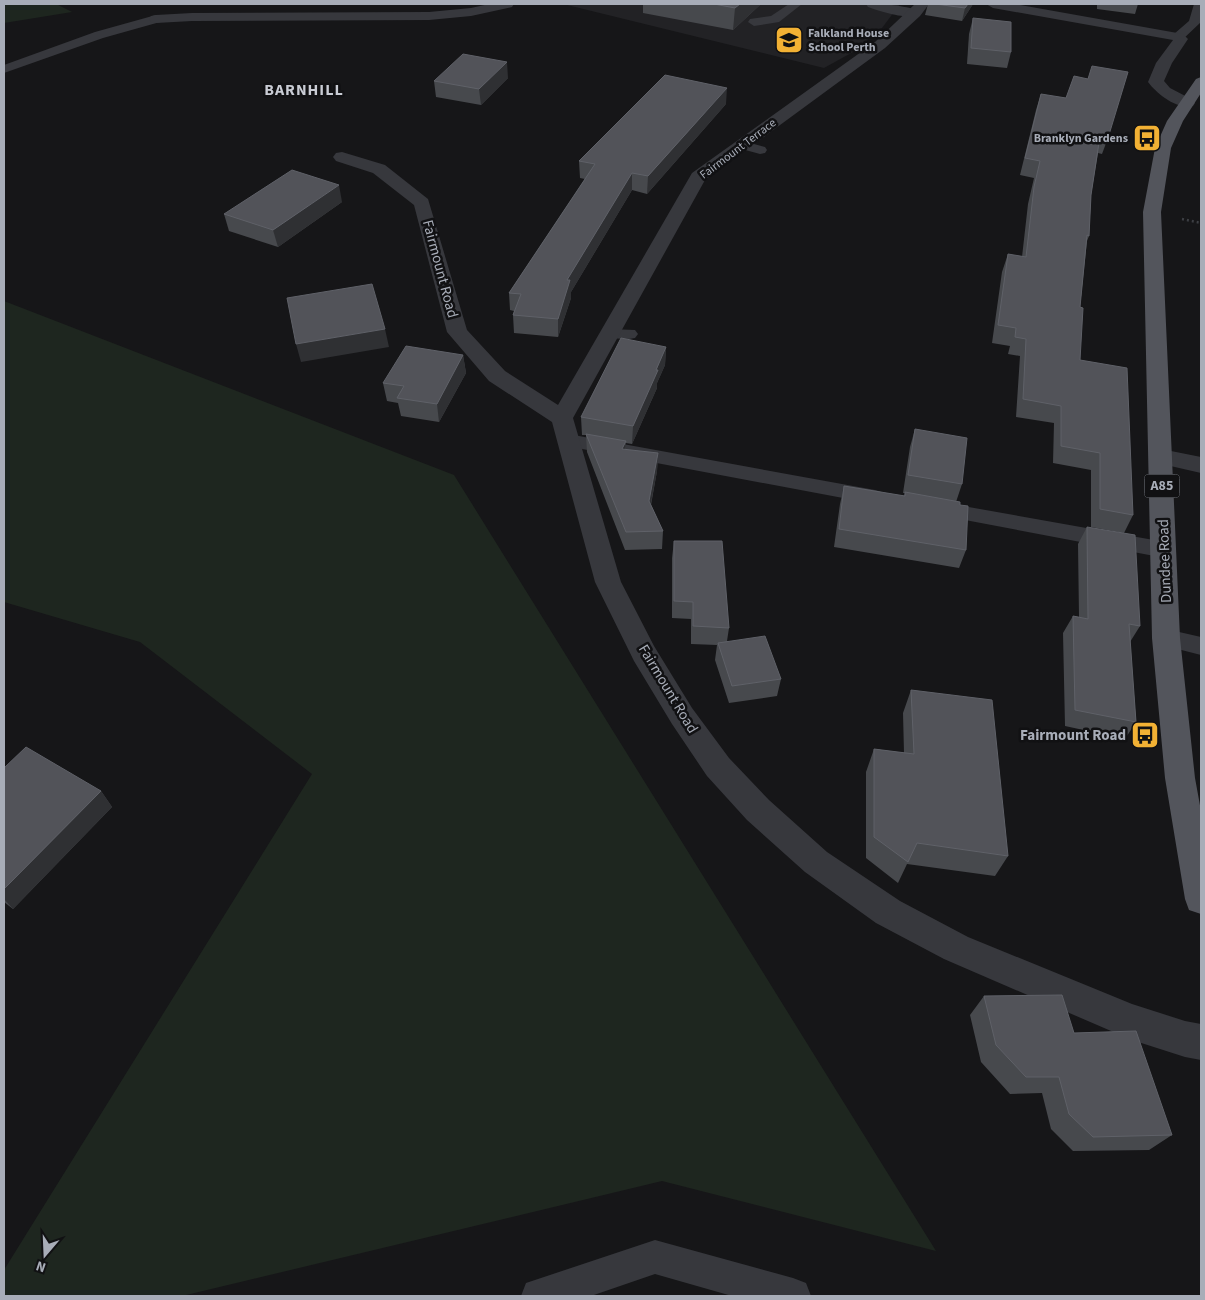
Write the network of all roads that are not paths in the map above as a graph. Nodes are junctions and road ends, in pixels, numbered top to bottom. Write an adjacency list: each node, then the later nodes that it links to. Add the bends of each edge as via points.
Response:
1 (507, 4): 7 (street, via 471,12 428,16)
2 (796, 4): 8 (lane, via 775,19)
3 (872, 4): 6 (lane, via 889,10)
4 (992, 4): 9 (street)
5 (1200, 4): 9 (lane, via 1195,22)
6 (919, 9): 13 (street, Fairmount Terrace, via 880,45)
7 (156, 19): 10 (lane, via 99,34)
8 (754, 22)
9 (1178, 37): 12 (street, via 1181,39 1164,62 1156,82 1164,91)
10 (4, 68)
11 (1201, 82): 12 (main road, Dundee Road / A85)
12 (1187, 103): 19 (main road, Dundee Road / A85, via 1163,148 1152,212)
13 (743, 145): 14 (lane); 16 (street, Fairmount Terrace, via 698,177)
14 (760, 150)
15 (342, 158): 18 (street, Fairmount Road, via 379,169 422,203 457,332 498,376)
16 (610, 334): 17 (lane); 18 (street, Fairmount Terrace)
17 (629, 334)
18 (565, 429): 21 (lane); 27 (street, Fairmount Road, via 612,591 682,716 718,767 758,810 816,862 888,912 956,948 1132,1022)
19 (1161, 457): 20 (street); 23 (main road, Dundee Road / A85)
20 (1201, 465)
21 (891, 499)
22 (920, 505): 23 (lane)
23 (1165, 550): 24 (main road, Dundee Road / A85)
24 (1166, 638): 25 (lane); 26 (main road, Dundee Road / A85, via 1180,778)
25 (1201, 646)
26 (1201, 899)
27 (1201, 1042)
28 (538, 1296): 29 (lane, via 655,1257)
29 (793, 1296)

